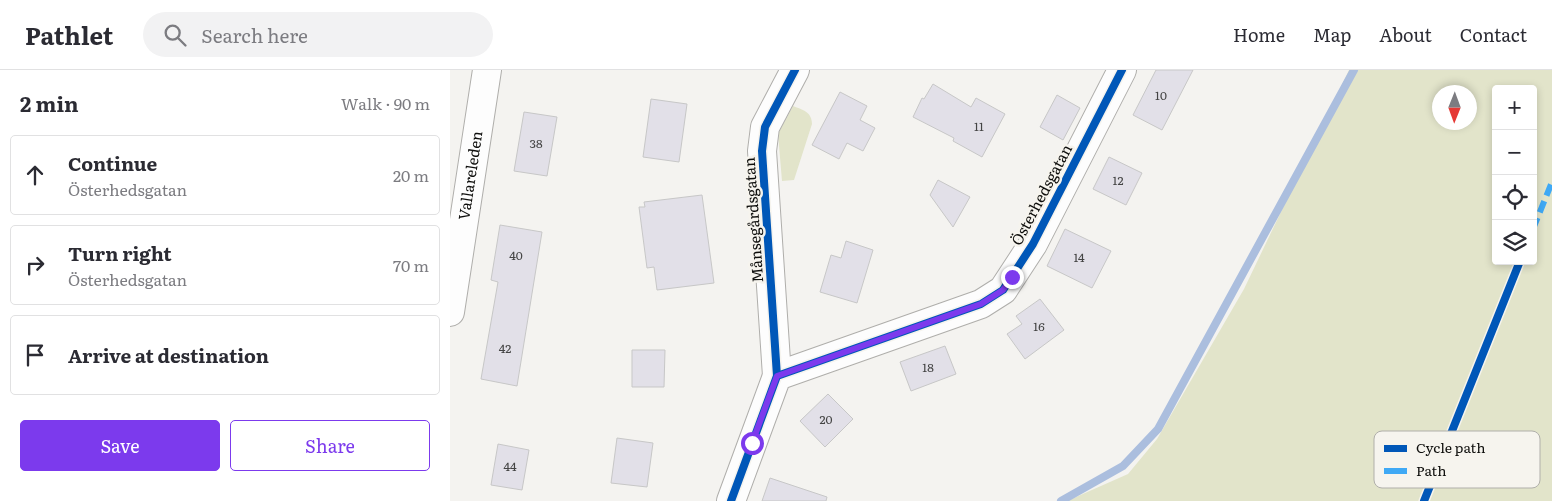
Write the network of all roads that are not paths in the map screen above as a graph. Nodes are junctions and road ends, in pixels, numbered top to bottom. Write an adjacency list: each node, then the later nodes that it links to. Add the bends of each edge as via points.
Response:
1 (487, 70): 4 (street, Vallareleden)
2 (794, 70): 6 (street, Månsegårdsgatan, via 765,127 762,151)
3 (1122, 70): 6 (street, Österhedsgatan, via 1033,244 1003,290 981,304)
4 (459, 198): 5 (street, Vallareleden)
5 (450, 312)
6 (777, 376): 7 (street)
7 (731, 501)

